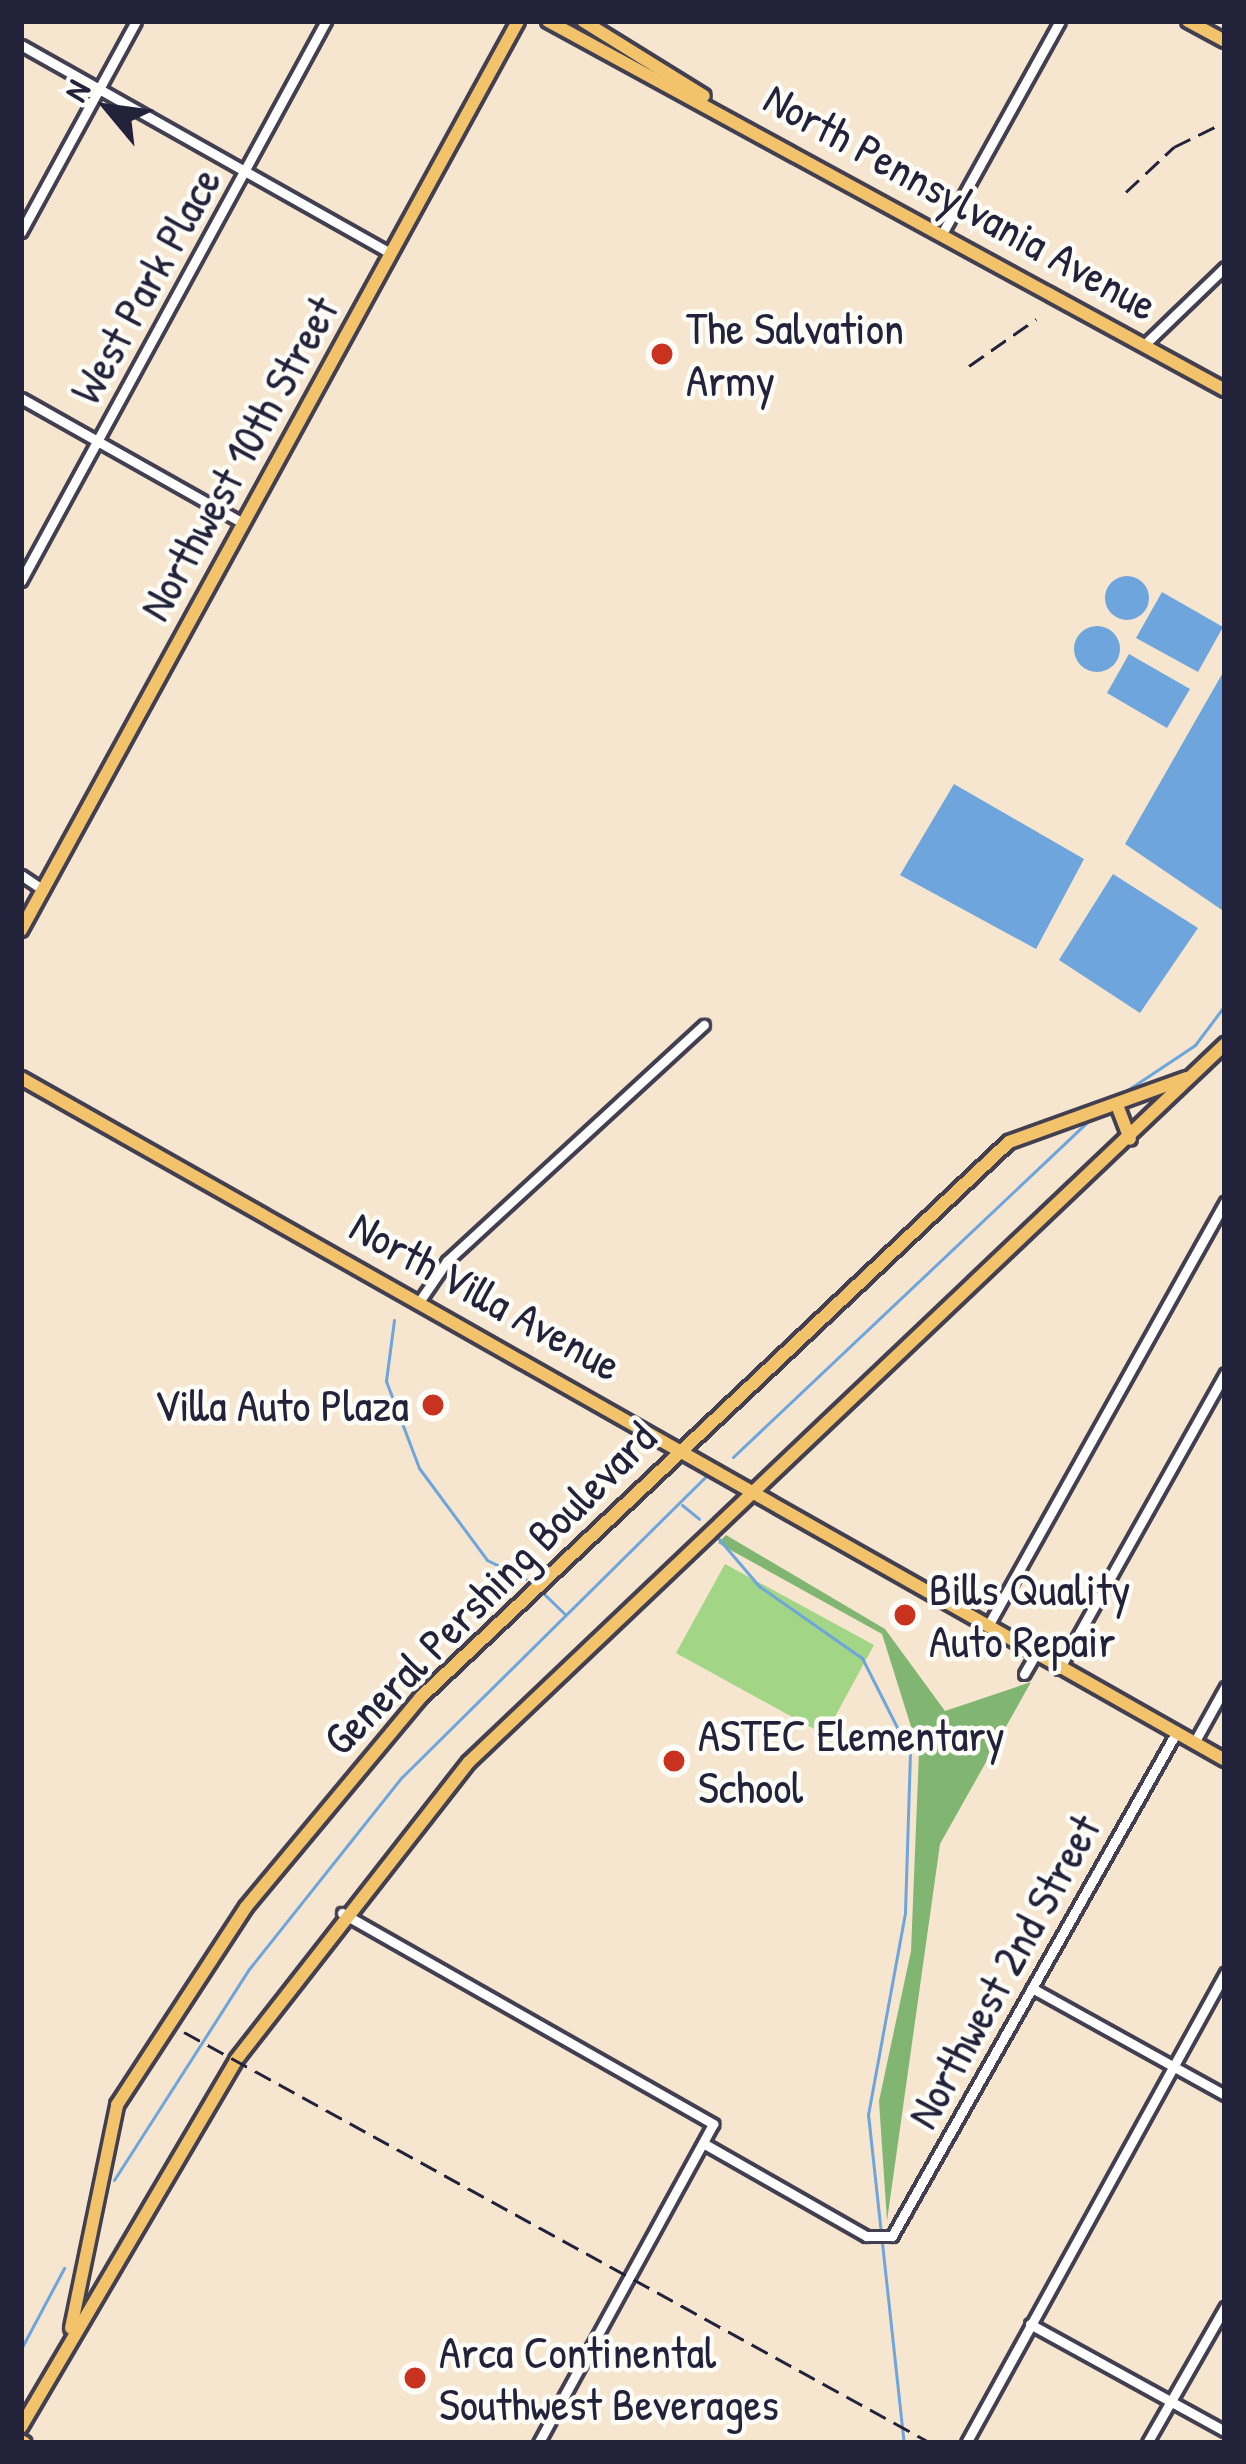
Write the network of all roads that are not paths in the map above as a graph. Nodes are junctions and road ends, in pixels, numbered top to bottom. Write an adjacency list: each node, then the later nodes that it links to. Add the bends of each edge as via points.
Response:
1 (136, 21): 11 (street)
2 (326, 21): 13 (street, West Park Place)
3 (518, 21): 16 (main road, Northwest 10th Street)
4 (548, 21): 12 (main road, North Pennsylvania Avenue)
5 (583, 21): 12 (main road, North Pennsylvania Avenue)
6 (1060, 21): 15 (street)
7 (1188, 21): 9 (main road)
8 (1210, 21): 9 (main road)
9 (1223, 40)
10 (21, 45): 11 (street)
11 (99, 89): 13 (street); 14 (street)
12 (724, 110): 15 (main road, North Pennsylvania Avenue)
13 (244, 171): 16 (street); 21 (street, West Park Place)
14 (21, 232)
15 (943, 232): 18 (main road, North Pennsylvania Avenue)
16 (390, 253): 22 (main road, Northwest 10th Street)
17 (1225, 267): 18 (street)
18 (1144, 345): 19 (main road, North Pennsylvania Avenue)
19 (1225, 390)
20 (21, 398): 21 (street)
21 (98, 440): 22 (street); 23 (street, West Park Place)
22 (243, 523): 25 (main road, Northwest 10th Street)
23 (21, 580)
24 (21, 874): 25 (street)
25 (43, 890): 26 (main road, Northwest 10th Street)
26 (21, 930)
27 (704, 1025): 34 (street, via 447,1261)
28 (1225, 1044): 30 (main road, General Pershing Boulevard)
29 (21, 1078): 34 (main road, North Villa Avenue)
30 (1189, 1078): 31 (main road, General Pershing Boulevard); 32 (main road, General Pershing Boulevard)
31 (1118, 1105): 32 (main road); 36 (main road, General Pershing Boulevard, via 1009,1142)
32 (1130, 1139): 37 (main road, General Pershing Boulevard)
33 (1225, 1202): 38 (street)
34 (421, 1299): 36 (main road, North Villa Avenue)
35 (1225, 1373): 40 (street)
36 (681, 1445): 37 (main road, North Villa Avenue); 54 (main road, General Pershing Boulevard, via 420,1698 203,1966 105,2134)
37 (754, 1486): 38 (main road, North Villa Avenue); 46 (main road, General Pershing Boulevard, via 476,1754)
38 (989, 1624): 39 (main road, North Villa Avenue)
39 (1035, 1655): 40 (main road, North Villa Avenue); 41 (street)
40 (1059, 1670): 43 (main road, North Villa Avenue)
41 (1024, 1674)
42 (1225, 1687): 44 (street)
43 (1176, 1733): 44 (main road, North Villa Avenue); 48 (street, Northwest 2nd Street)
44 (1193, 1743): 45 (main road, North Villa Avenue)
45 (1225, 1760)
46 (342, 1913): 51 (street, via 713,2124); 54 (main road, General Pershing Boulevard, via 236,2060)
47 (1225, 1972): 49 (street)
48 (1031, 1988): 49 (street); 51 (street, Northwest 2nd Street, via 884,2239)
49 (1173, 2066): 50 (street); 53 (street)
50 (1225, 2095)
51 (703, 2143): 58 (street)
52 (1225, 2307): 55 (street)
53 (1030, 2324): 55 (street); 59 (street)
54 (68, 2339): 56 (main road, General Pershing Boulevard)
55 (1172, 2403): 57 (street); 60 (street)
56 (21, 2427)
57 (1225, 2431)
58 (538, 2443)
59 (966, 2443)
60 (1147, 2443)

